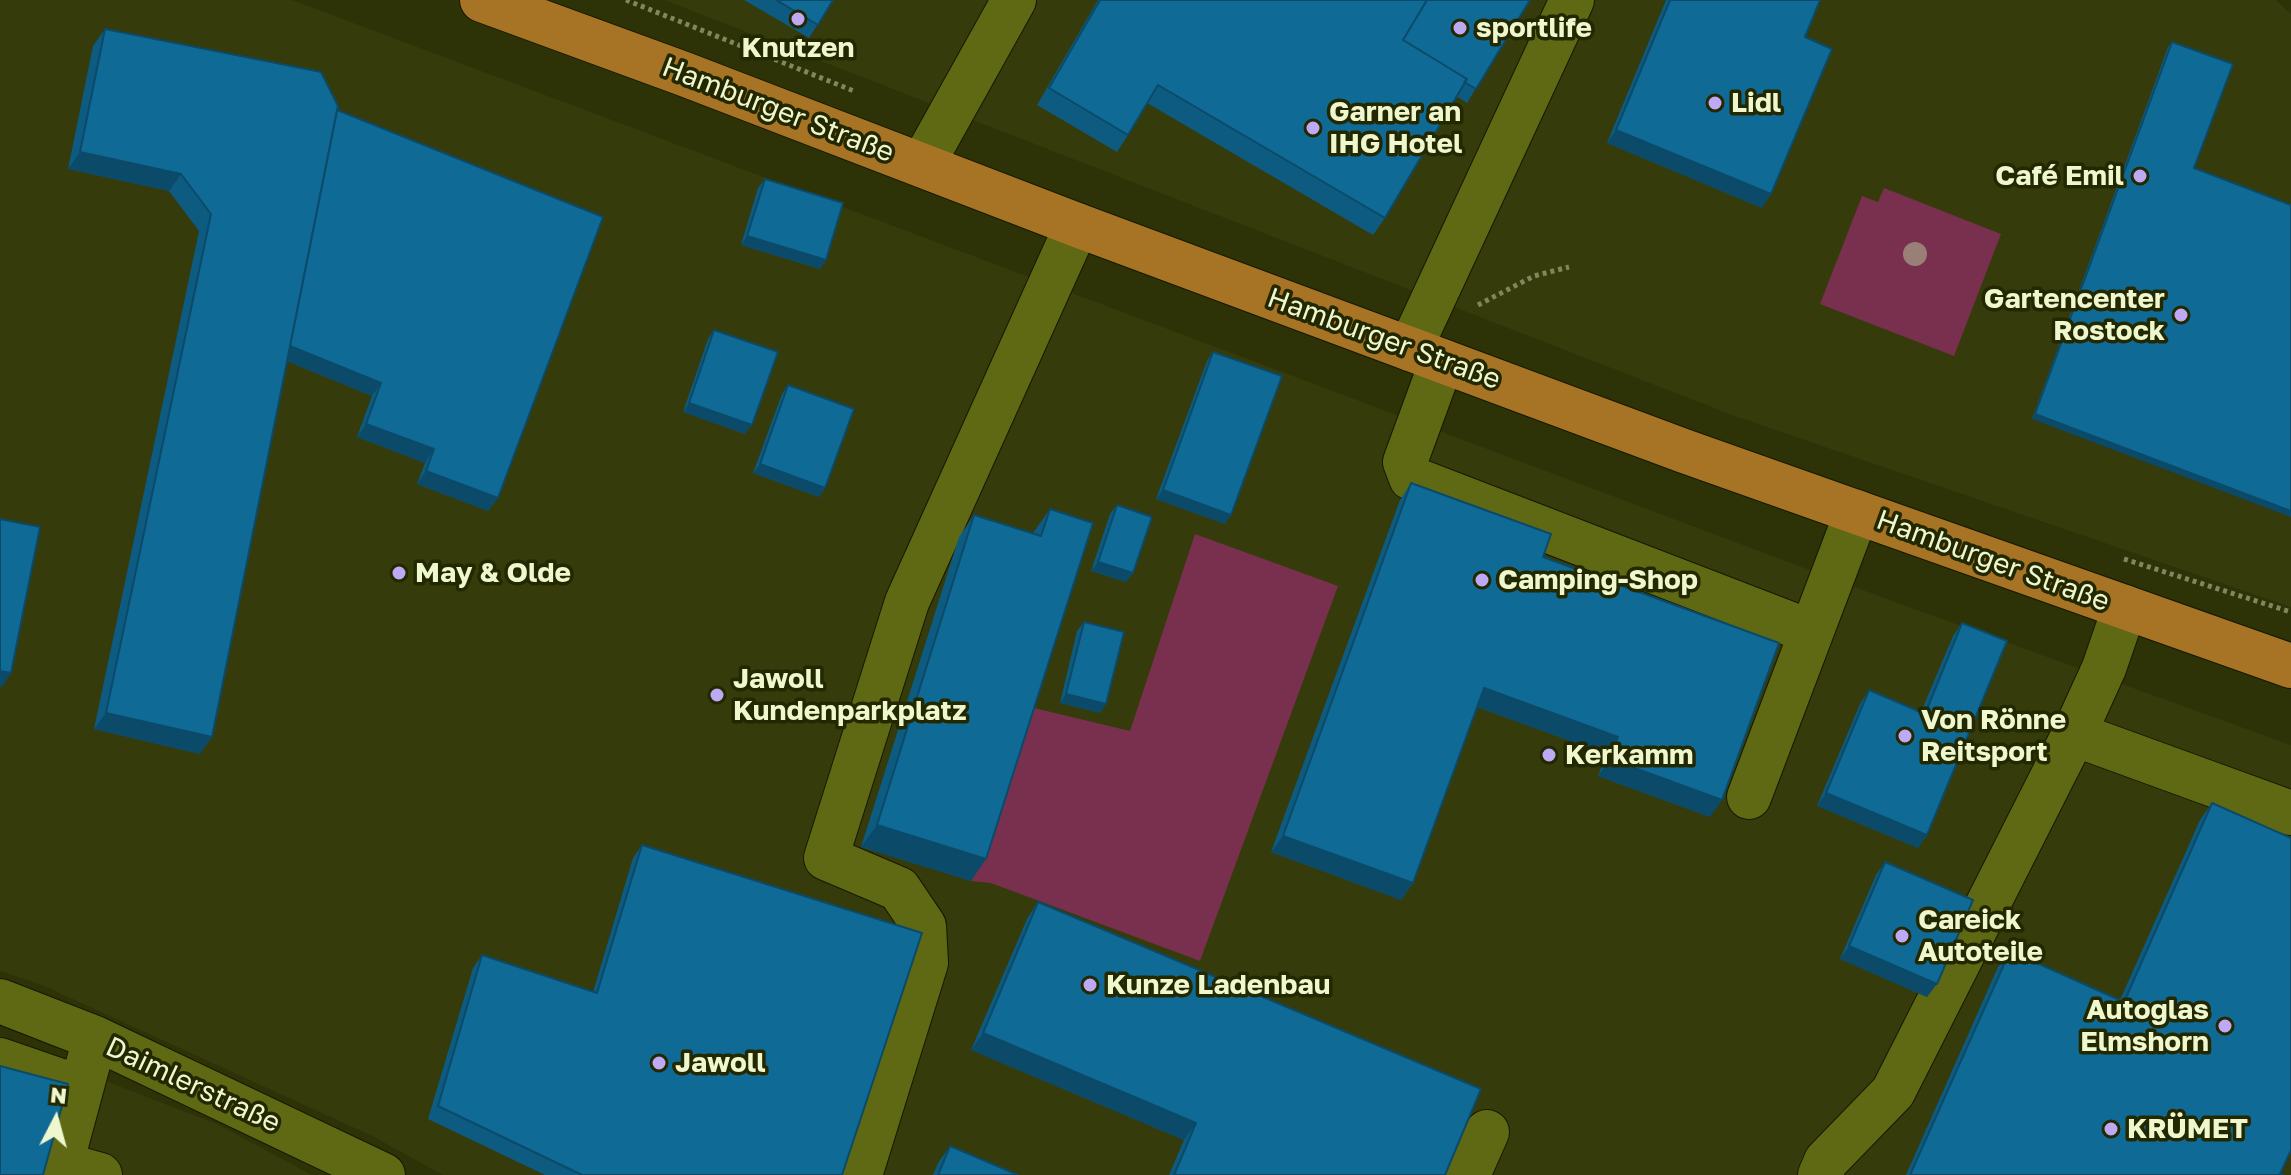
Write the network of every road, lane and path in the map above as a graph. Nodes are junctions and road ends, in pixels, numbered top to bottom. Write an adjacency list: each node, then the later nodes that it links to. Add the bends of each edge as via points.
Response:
1 (482, 0): 4 (main road, Hamburger Straße)
2 (1014, 0): 4 (street)
3 (1572, 0): 8 (street)
4 (922, 165): 5 (main road, Hamburger Straße)
5 (1077, 225): 8 (main road, Hamburger Straße); 23 (street, via 907,602 826,858 899,889 924,926 926,963)
6 (1569, 267): 7 (path, via 1534,276)
7 (1466, 312)
8 (1426, 355): 9 (main road, Hamburger Straße); 11 (street, via 1405,462 1411,478)
9 (1857, 512): 10 (main road, Hamburger Straße); 11 (street)
10 (2125, 607): 12 (main road, Hamburger Straße); 13 (street)
11 (1811, 632): 14 (street)
12 (2291, 666)
13 (2074, 734): 15 (street); 25 (street, via 1893,1092 1826,1161)
14 (1749, 797)
15 (2291, 813)
16 (0, 1001): 17 (street, Daimlerstraße)
17 (95, 1038): 19 (street); 22 (street, Daimlerstraße)
18 (0, 1060): 19 (street)
19 (81, 1088): 21 (street, via 61,1164)
20 (1487, 1132): 24 (street)
21 (100, 1175)
22 (383, 1175)
23 (860, 1175)
24 (1468, 1175)
25 (1820, 1175)

